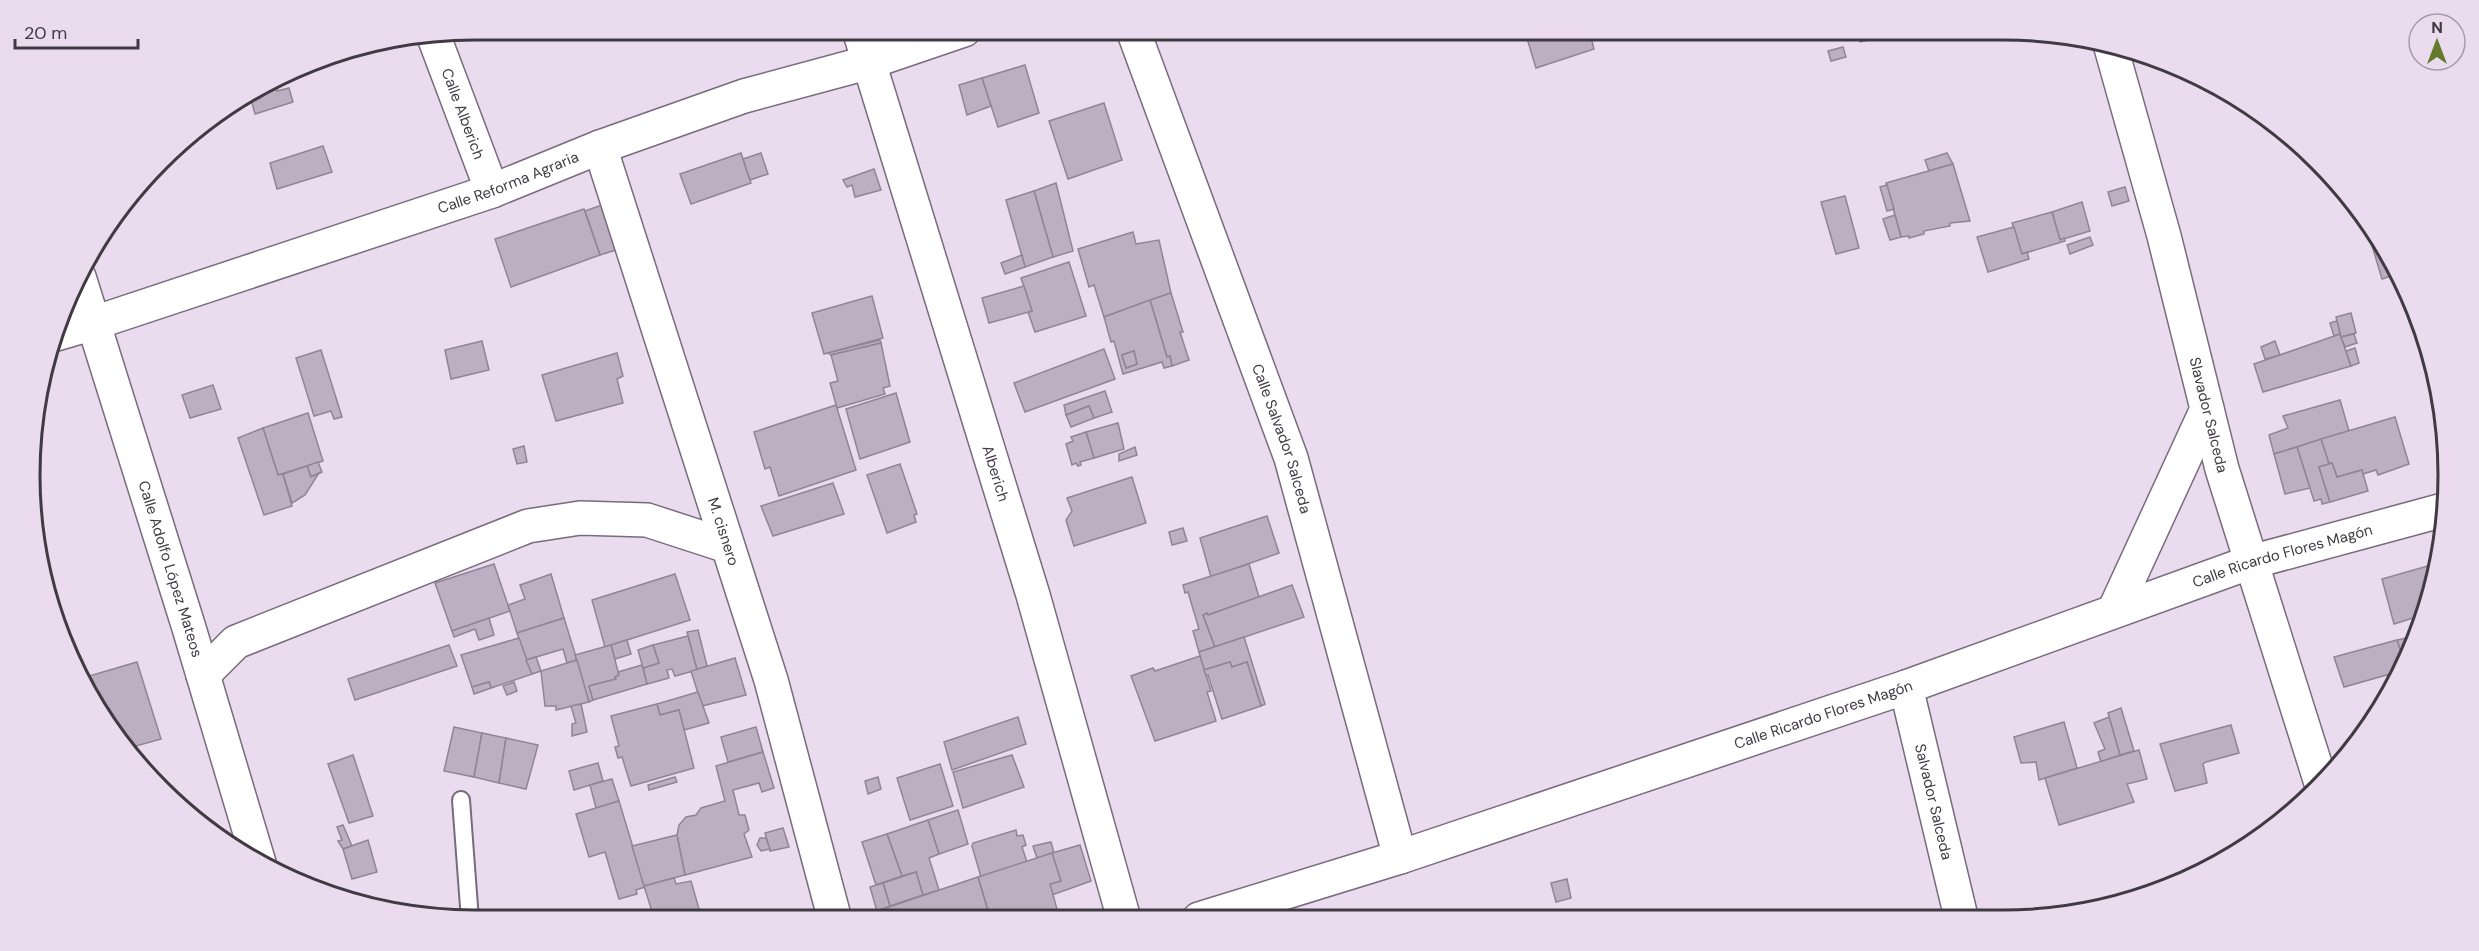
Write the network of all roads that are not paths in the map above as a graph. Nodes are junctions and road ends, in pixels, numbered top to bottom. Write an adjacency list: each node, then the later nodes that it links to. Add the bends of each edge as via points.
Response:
1 (863, 40): 6 (street, Alberich)
2 (935, 40): 6 (street, Calle Reforma Agraria)
3 (1137, 40): 22 (street, Calle Salvador Salceda, via 1291,458)
4 (436, 42): 8 (street, Calle Alberich)
5 (2113, 54): 12 (street, Slavador Salceda)
6 (870, 62): 7 (street, Calle Reforma Agraria, via 744,96); 25 (street, Alberich, via 1033,595)
7 (600, 147): 8 (street, Calle Reforma Agraria); 14 (street, M. cisnero)
8 (492, 191): 10 (street, Calle Reforma Agraria)
9 (83, 288): 10 (street, Calle Adolfo López Mateos)
10 (94, 323): 11 (street, Calle Reforma Agraria); 17 (street, Calle Adolfo López Mateos)
11 (66, 331)
12 (2207, 409): 15 (street, Slavador Salceda); 16 (street)
13 (2437, 512): 15 (street, Calle Ricardo Flores Magón)
14 (726, 546): 17 (street, via 647,520 580,518 528,526 236,642); 24 (street, M. cisnero, via 771,680)
15 (2251, 562): 16 (street, Calle Ricardo Flores Magón); 19 (street, Slavador Salceda)
16 (2114, 611): 18 (street, Calle Ricardo Flores Magón)
17 (203, 675): 21 (street, Calle Adolfo López Mateos)
18 (1906, 687): 22 (street, Calle Ricardo Flores Magón); 27 (street, Salvador Salceda)
19 (2319, 775)
20 (461, 800): 23 (lane)
21 (256, 851)
22 (1400, 857): 26 (street, Calle Ricardo Flores Magón)
23 (470, 910)
24 (832, 910)
25 (1121, 910)
26 (1228, 910)
27 (1959, 910)

